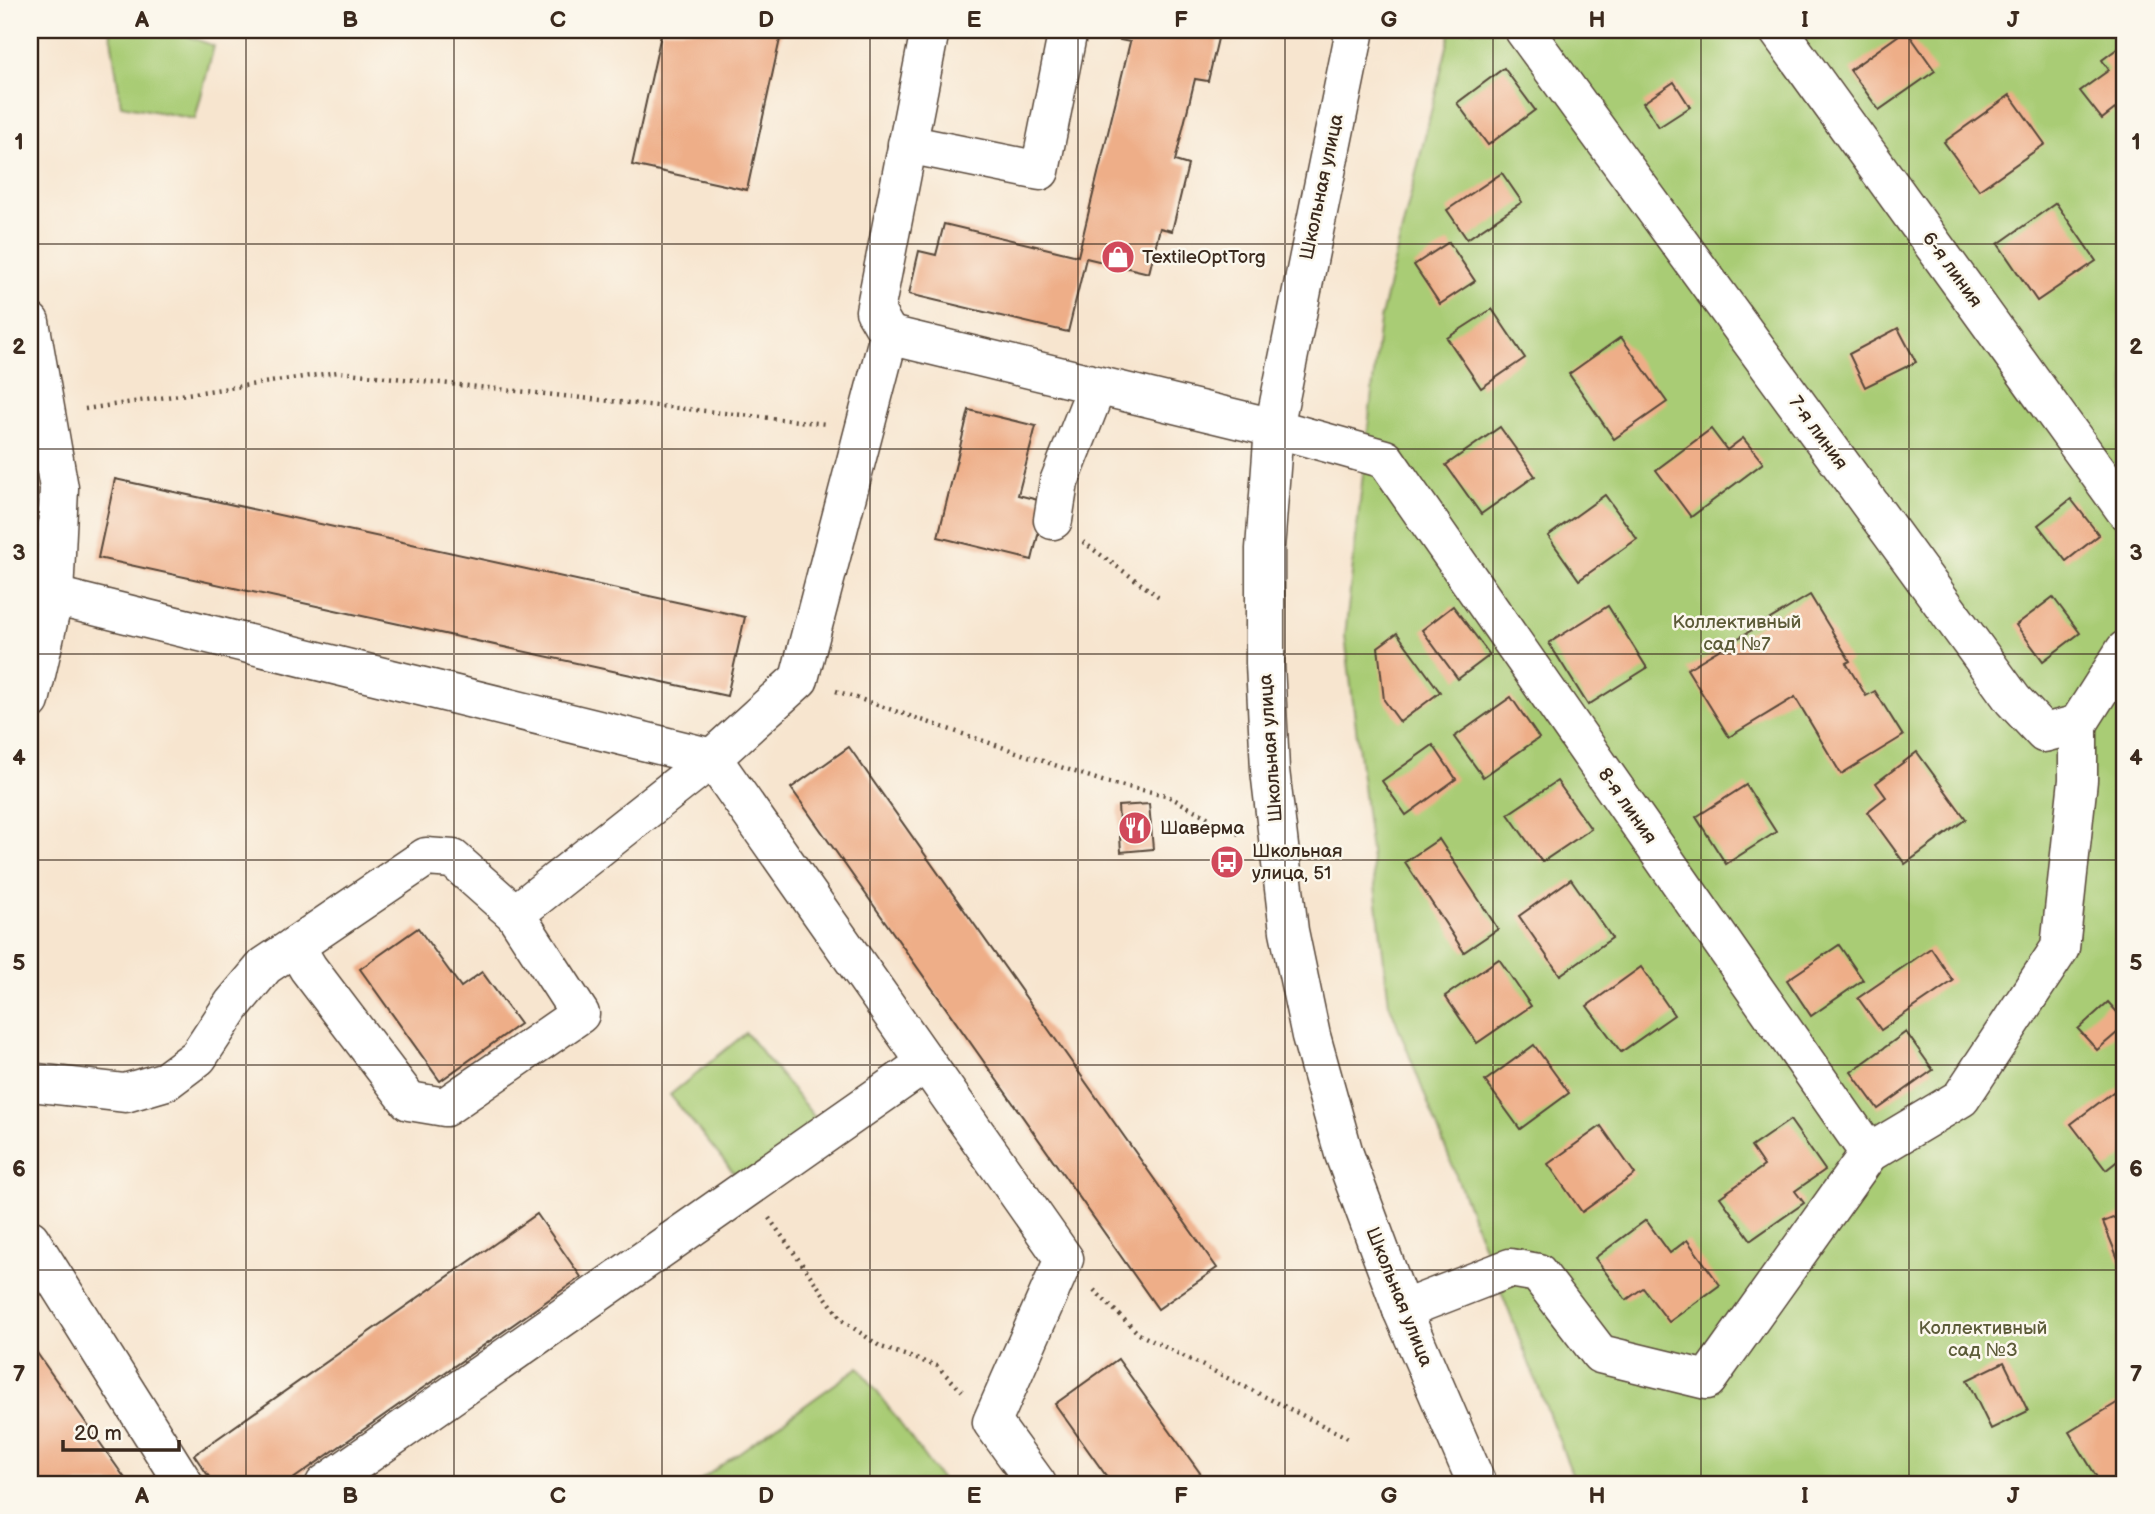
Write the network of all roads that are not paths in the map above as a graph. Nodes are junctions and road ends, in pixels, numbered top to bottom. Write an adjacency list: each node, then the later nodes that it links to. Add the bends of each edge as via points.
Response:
1 (930, 30): 6 (street)
2 (1068, 30): 6 (street, via 1040,171)
3 (1355, 30): 10 (street, Школьная улица)
4 (1524, 30): 16 (street, 7-я линия, via 2013,700 2044,733)
5 (1778, 30): 11 (street, 6-я линия)
6 (907, 144): 8 (street, via 875,311)
7 (30, 322): 13 (street, via 59,488)
8 (889, 335): 9 (street); 17 (street, via 799,679)
9 (1097, 386): 10 (street); 12 (street, via 1059,482)
10 (1273, 428): 22 (street, 8-я линия, via 1385,459); 24 (street, Школьная улица, via 1265,549 1265,663 1270,770 1289,931 1311,1036 1344,1154)
11 (2125, 510)
12 (1053, 520)
13 (54, 596): 15 (street); 17 (street)
14 (2125, 650): 16 (street)
15 (30, 701)
16 (2078, 724): 22 (street, via 2078,780 2060,948 1961,1098)
17 (712, 758): 18 (street); 20 (street)
18 (515, 914): 19 (street, via 453,859 426,857); 19 (street, via 580,1014 445,1107 409,1101)
19 (295, 946): 21 (street, via 265,966 198,1057 166,1080 125,1093)
20 (926, 1063): 26 (street); 27 (street, via 1064,1259 992,1422)
21 (30, 1082)
22 (1869, 1153): 24 (street, via 1707,1380 1600,1354 1538,1273 1510,1268)
23 (30, 1239): 25 (street)
24 (1402, 1310): 28 (street, Школьная улица)
25 (184, 1484)
26 (325, 1484)
27 (1037, 1484)
28 (1477, 1484)

